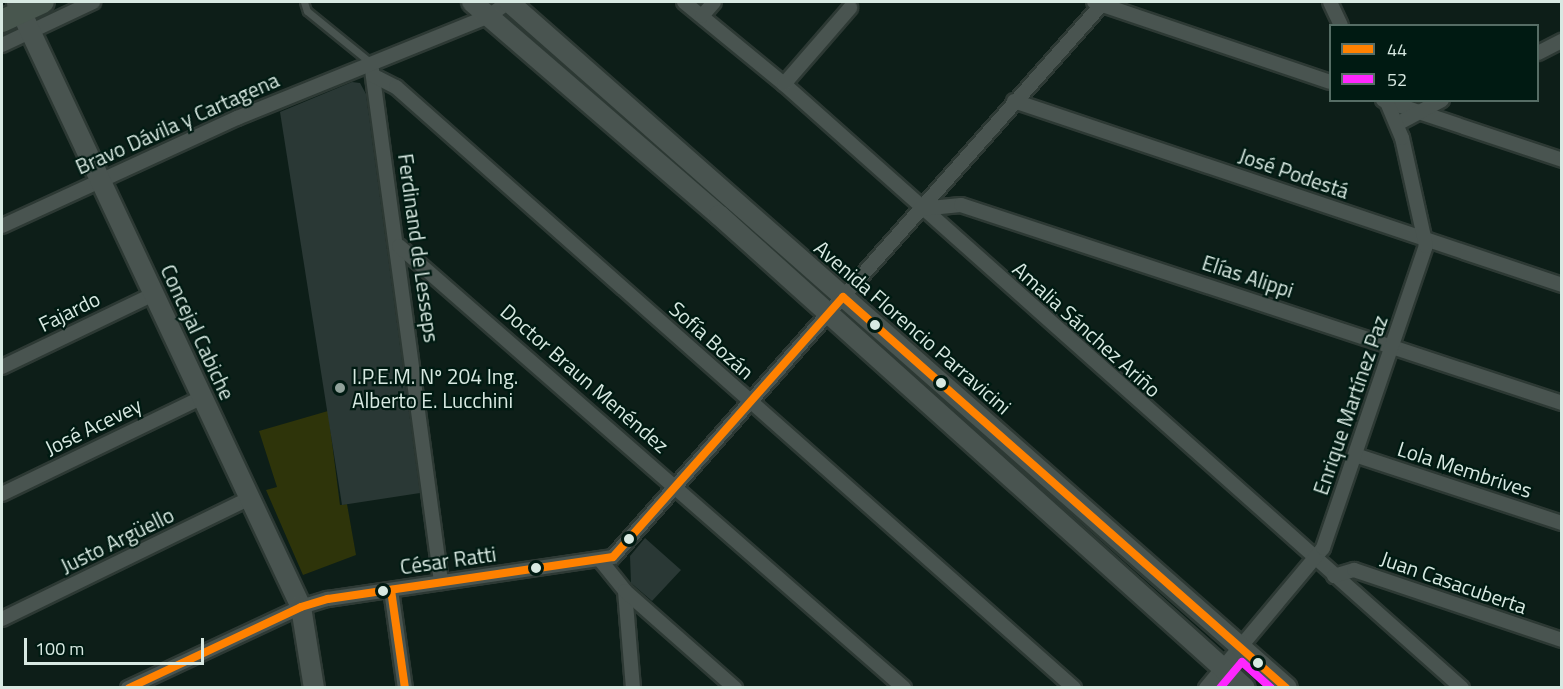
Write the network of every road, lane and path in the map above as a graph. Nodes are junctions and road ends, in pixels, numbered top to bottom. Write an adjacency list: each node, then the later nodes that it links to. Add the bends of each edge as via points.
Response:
1 (43, 2): 12 (main road)
2 (93, 2): 12 (street)
3 (304, 2): 20 (lane, via 307,10)
4 (472, 2): 13 (main road)
5 (509, 2): 13 (street, Bravo Dávila y Cartagena); 37 (main road, Avenida Florencio Parravicini)
6 (684, 2): 14 (street, Amalia Sánchez Ariño)
7 (714, 2): 14 (street)
8 (1136, 2): 15 (street)
9 (1330, 2): 16 (street)
10 (1098, 3): 15 (street); 23 (street)
11 (850, 8): 22 (street)
12 (15, 11): 18 (street); 30 (main road, Concejal Cabiche)
13 (489, 16): 20 (street, Bravo Dávila y Cartagena); 38 (main road)
14 (702, 16): 22 (street, Amalia Sánchez Ariño)
15 (1141, 17): 21 (street)
16 (1340, 24)
17 (1562, 41): 19 (street)
18 (2, 45)
19 (1539, 52)
20 (372, 69): 30 (street, Bravo Dávila y Cartagena); 34 (street, Ferdinand de Lesseps); 42 (street, Sofía Bozán)
21 (1329, 82)
22 (784, 84): 31 (street, Amalia Sánchez Ariño)
23 (1014, 101): 31 (street); 33 (street, José Podestá)
24 (1386, 102): 28 (street)
25 (1388, 102): 27 (street)
26 (1438, 102): 27 (street)
27 (1418, 112): 28 (street); 29 (street)
28 (1397, 124): 33 (street)
29 (1562, 160)
30 (100, 179): 32 (street, Bravo Dávila y Cartagena); 36 (main road, Concejal Cabiche)
31 (920, 208): 37 (street); 39 (street, Elías Alippi, via 961,205); 49 (street, Amalia Sánchez Ariño)
32 (2, 226)
33 (1426, 240): 35 (street, José Podestá); 39 (street, Enrique Martínez Paz)
34 (399, 246): 45 (street, Doctor Braun Menéndez); 52 (street, Ferdinand de Lesseps)
35 (1562, 285)
36 (154, 294): 40 (street, Fajardo); 41 (main road, Concejal Cabiche)
37 (843, 297): 38 (street); 58 (main road, Avenida Florencio Parravicini)
38 (826, 314): 42 (street); 59 (main road)
39 (1392, 345): 43 (street, Elías Alippi); 44 (street, Enrique Martínez Paz)
40 (2, 367)
41 (203, 397): 46 (street, José Acevey); 47 (main road, Concejal Cabiche)
42 (750, 401): 45 (street); 66 (street, Sofía Bozán)
43 (1562, 403)
44 (1355, 455): 48 (street, Lola Membrives); 49 (street, Enrique Martínez Paz)
45 (676, 484): 50 (street, via 619,552); 65 (street, Doctor Braun Menéndez)
46 (2, 494)
47 (250, 498): 55 (main road, Concejal Cabiche); 56 (street, Justo Argüello)
48 (1562, 523)
49 (1316, 560): 51 (street, Amalia Sánchez Ariño); 58 (street, Enrique Martínez Paz)
50 (601, 561): 52 (street, César Ratti); 54 (street)
51 (1334, 576): 57 (street, Juan Casacuberta, via 1354,570); 70 (street, Amalia Sánchez Ariño)
52 (441, 582): 53 (street, César Ratti)
53 (391, 590): 55 (street, César Ratti); 62 (street)
54 (625, 591): 63 (street); 64 (street)
55 (301, 607): 60 (street, César Ratti); 61 (main road, Concejal Cabiche)
56 (2, 619)
57 (1562, 640)
58 (1241, 647): 59 (street, Enrique Martínez Paz); 69 (main road, Avenida Florencio Parravicini)
59 (1223, 668): 67 (street, Enrique Martínez Paz); 68 (main road)
60 (128, 687)
61 (314, 687)
62 (405, 687)
63 (633, 687)
64 (735, 687)
65 (904, 687)
66 (1074, 687)
67 (1206, 687)
68 (1245, 687)
69 (1287, 687)
70 (1462, 687)

